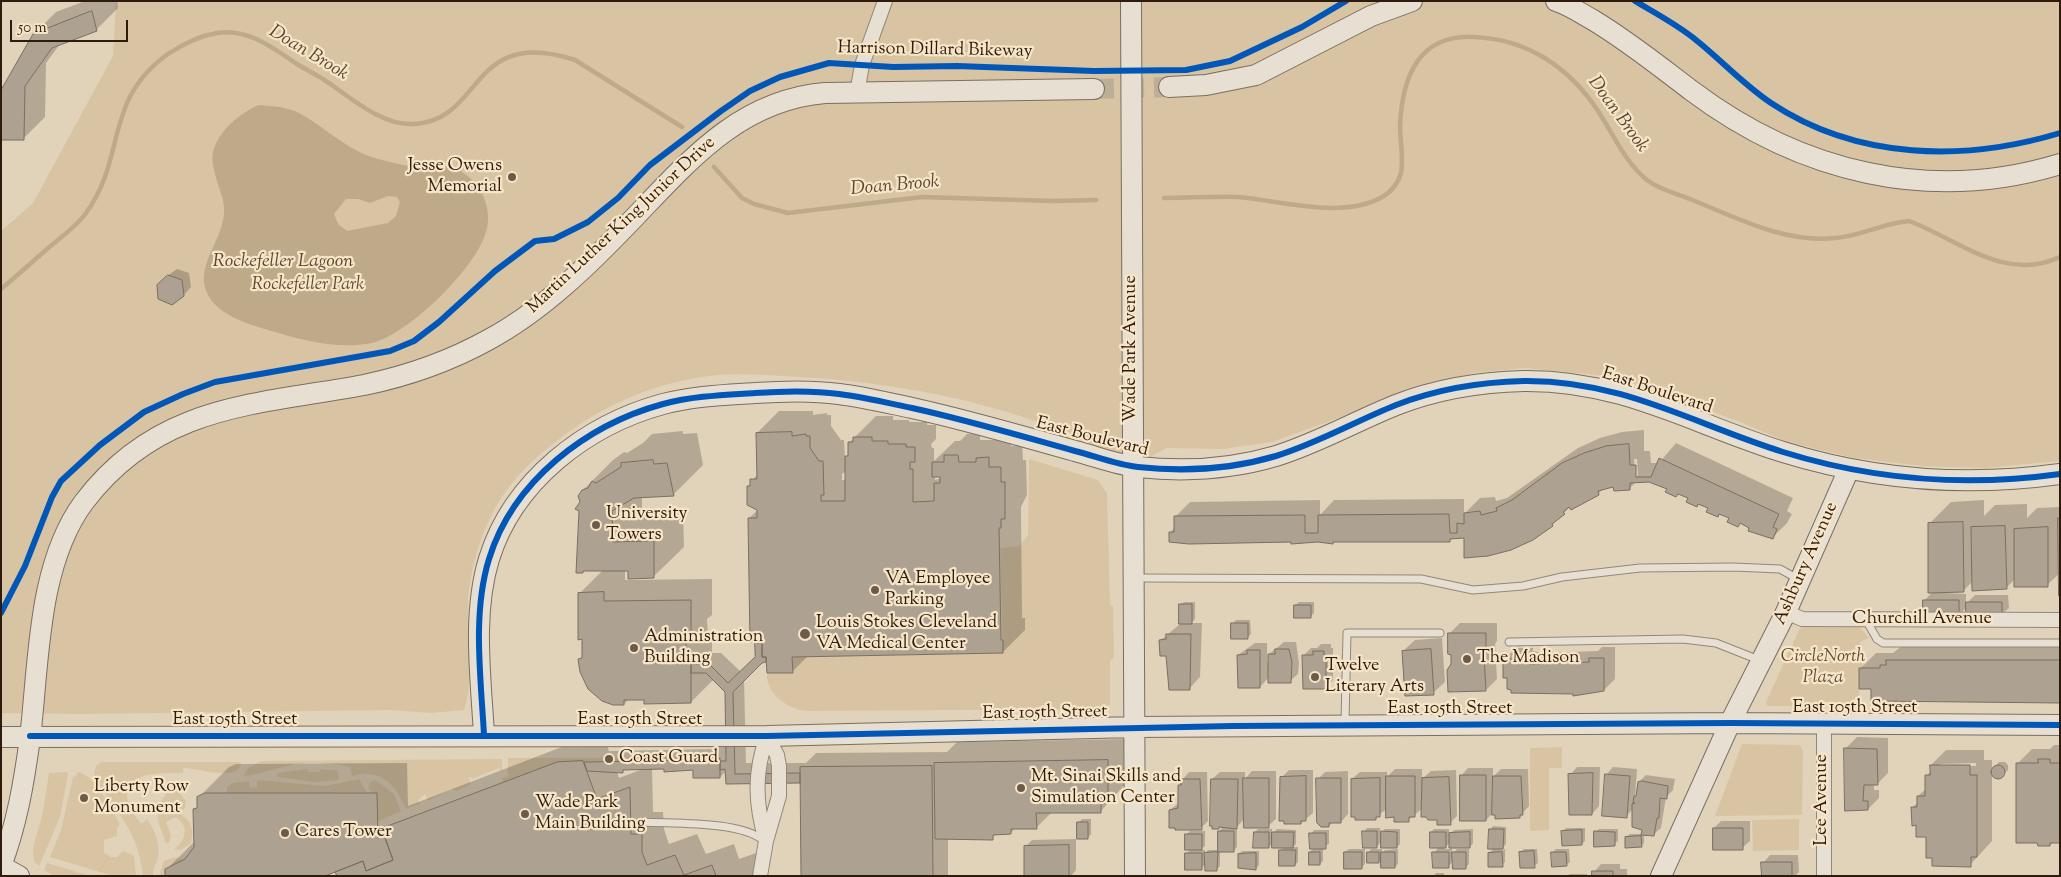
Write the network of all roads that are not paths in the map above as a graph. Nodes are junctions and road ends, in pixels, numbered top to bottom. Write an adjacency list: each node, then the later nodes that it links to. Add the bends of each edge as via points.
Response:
1 (886, 1): 7 (street, via 867,48)
2 (1131, 1): 9 (main road, Wade Park Avenue)
3 (1412, 1): 5 (main road, via 1371,16 1256,75 1215,84)
4 (1556, 1): 8 (main road, via 1612,32 1723,114 1748,128 1851,170 1912,180 1962,182 2037,171)
5 (1169, 87)
6 (1094, 89): 7 (main road, Martin Luther King Junior Drive)
7 (857, 92): 26 (main road, Martin Luther King Junior Drive, via 810,94 785,100 761,110 712,140 550,298 488,340 433,365 380,381 251,403 201,417 157,437 126,460 84,502 73,518 60,549 44,611)
8 (2060, 164)
9 (1133, 467): 10 (main road, East Boulevard, via 1218,469 1271,458 1422,396 1480,384 1527,381 1579,384 1611,390 1782,452); 12 (main road, Wade Park Avenue); 27 (main road, East Boulevard, via 915,409 839,394 785,391 712,396 658,405 622,419 551,464 530,485 498,535 483,583 481,680)
10 (1849, 469): 11 (main road, East Boulevard, via 1929,480 1986,480); 13 (main road, Ashbury Avenue)
11 (2060, 474)
12 (1133, 578): 13 (lane, via 1421,579 1473,590 1523,586 1562,577 1640,568 1732,567 1780,569); 25 (main road, Wade Park Avenue)
13 (1800, 580): 14 (main road, Ashbury Avenue)
14 (1786, 612): 15 (street, Churchill Avenue, via 1802,619); 20 (main road, Ashbury Avenue)
15 (1866, 620): 16 (street, Churchill Avenue); 19 (lane, via 1883,643)
16 (2060, 620)
17 (1440, 633): 24 (lane, via 1346,634)
18 (1509, 642): 20 (lane, via 1683,639 1716,644)
19 (2060, 643)
20 (1762, 661): 21 (main road, Ashbury Avenue)
21 (1730, 723): 22 (main road, East 105th Street); 24 (main road, East 105th Street); 36 (main road, Ashbury Avenue)
22 (1824, 724): 23 (main road, East 105th Street); 37 (street, Lee Avenue)
23 (2060, 725)
24 (1345, 726): 25 (main road, East 105th Street)
25 (1135, 728): 28 (main road, East 105th Street); 35 (main road, Wade Park Avenue)
26 (30, 736): 27 (main road, East 105th Street); 29 (main road, East 105th Street); 32 (main road, Martin Luther King Junior Drive, via 21,802)
27 (484, 736): 28 (main road, East 105th Street)
28 (767, 736): 31 (street, via 758,765 758,798); 31 (street, via 779,766 779,796)
29 (1, 737)
30 (643, 822): 31 (lane, via 738,828 754,832)
31 (766, 841): 34 (street)
32 (1, 866): 33 (main road)
33 (19, 876)
34 (760, 876)
35 (1135, 876)
36 (1661, 876)
37 (1824, 876)

